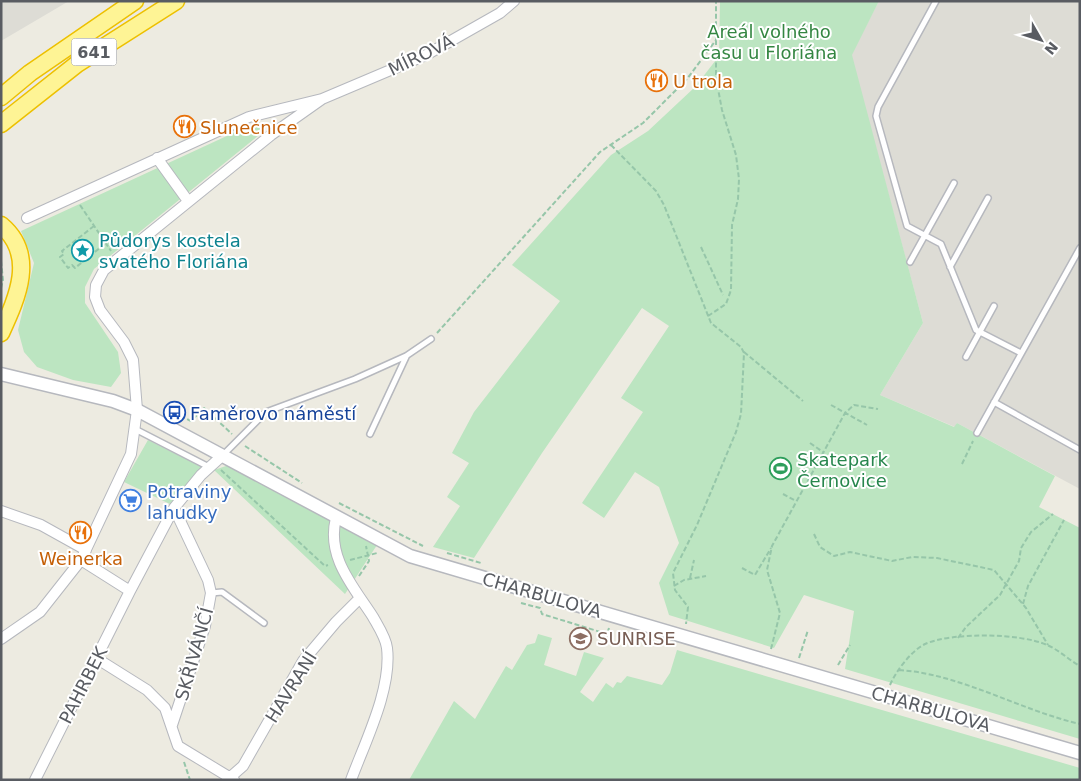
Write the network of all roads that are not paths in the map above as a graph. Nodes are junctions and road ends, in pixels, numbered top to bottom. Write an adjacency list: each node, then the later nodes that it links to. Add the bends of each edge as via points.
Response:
1 (136, 1): 5 (highway, 641)
2 (176, 1): 9 (highway, 641, via 88,56)
3 (514, 1): 8 (street, MÍROVÁ, via 500,13 426,55)
4 (936, 1): 18 (lane, via 876,116 903,218 907,226)
5 (30, 73): 6 (highway); 7 (highway, 641)
6 (1, 90)
7 (1, 97)
8 (322, 99): 12 (street, via 249,117); 15 (street)
9 (17, 110): 10 (highway, 641); 11 (highway)
10 (1, 124)
11 (1, 134)
12 (157, 158): 15 (street); 16 (street)
13 (954, 183): 18 (lane)
14 (988, 198): 21 (lane)
15 (188, 201): 31 (street, via 104,270 96,285 95,297 100,310 133,360)
16 (27, 218)
17 (1, 225): 24 (highway, via 16,243 22,266 17,295)
18 (925, 235): 20 (lane); 21 (lane, via 941,244)
19 (1080, 248): 26 (lane)
20 (910, 262)
21 (950, 267): 23 (lane, via 976,330)
22 (994, 306): 23 (lane)
23 (980, 332): 26 (lane); 28 (lane)
24 (1, 333)
25 (431, 339): 27 (lane)
26 (1021, 353): 30 (lane)
27 (406, 356): 34 (lane); 36 (lane, via 266,412)
28 (966, 357)
29 (1, 374): 31 (street, CHARBULOVA, via 113,401)
30 (994, 402): 33 (lane); 35 (lane)
31 (137, 410): 32 (street); 36 (street, CHARBULOVA)
32 (134, 429): 36 (lane); 40 (street, via 131,454)
33 (977, 433)
34 (370, 434)
35 (1080, 450)
36 (215, 462): 37 (street, PAHRBEK); 39 (street, CHARBULOVA)
37 (174, 508): 42 (street, PAHRBEK); 43 (street, SKŘIVÁNČÍ)
38 (1, 511): 40 (street, via 41,525)
39 (336, 518): 44 (street, via 333,542 338,563); 49 (street, CHARBULOVA, via 410,556)
40 (86, 550): 41 (street)
41 (81, 560): 42 (street); 46 (street, via 40,612)
42 (130, 591): 47 (street, PAHRBEK)
43 (212, 593): 45 (lane, via 222,592); 48 (street, SKŘIVÁNČÍ, via 205,626)
44 (360, 598): 50 (street, HAVRANÍ, via 303,661 243,766); 52 (street, via 378,625 387,647 386,670 379,705)
45 (264, 624)
46 (1, 639)
47 (96, 658): 48 (street, via 147,690 165,708); 51 (street, PAHRBEK)
48 (172, 725): 50 (street, via 178,746)
49 (1080, 753)
50 (230, 779)
51 (34, 780)
52 (352, 780)

